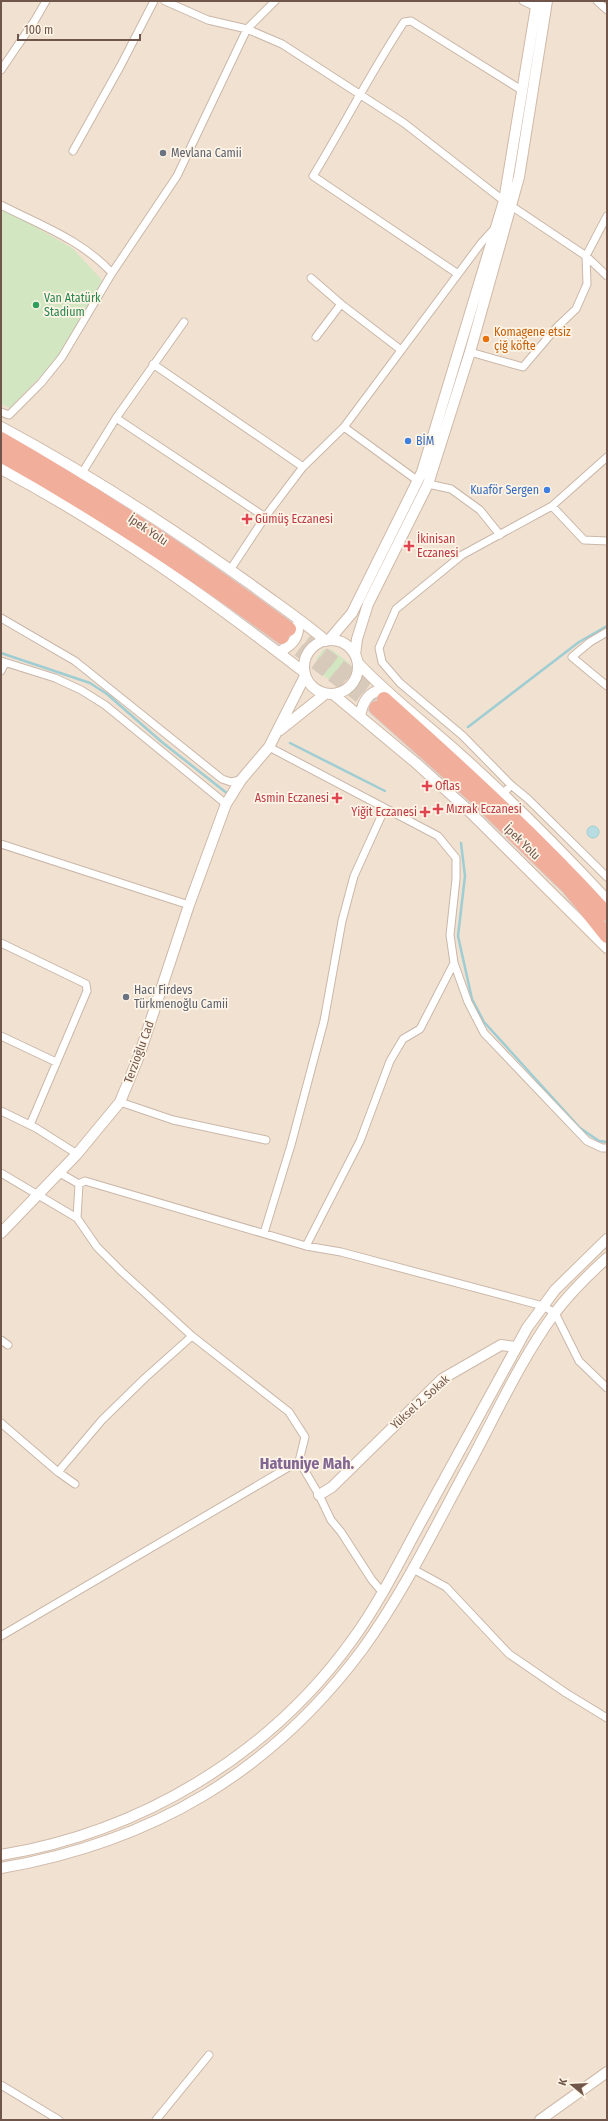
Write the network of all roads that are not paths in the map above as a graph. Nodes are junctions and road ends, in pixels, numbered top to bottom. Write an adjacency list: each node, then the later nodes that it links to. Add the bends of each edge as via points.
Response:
1 (46, 1): 11 (street)
2 (154, 1): 14 (street)
3 (165, 1): 10 (street, via 208,20)
4 (275, 1): 10 (street)
5 (523, 1): 8 (street)
6 (547, 1): 15 (street, via 519,177)
7 (597, 1): 9 (street)
8 (537, 4): 12 (street)
9 (607, 10)
10 (247, 29): 13 (street, via 282,44); 20 (street, via 177,176)
11 (1, 70)
12 (523, 91): 13 (street, via 410,21 404,22); 15 (street)
13 (361, 94): 15 (street, via 404,122); 21 (street, via 313,176)
14 (72, 151)
15 (508, 203): 18 (street); 19 (street); 28 (street)
16 (1, 205): 20 (street, via 78,243 100,259)
17 (607, 216): 19 (street)
18 (496, 228): 21 (street); 40 (street)
19 (586, 256): 22 (street); 28 (street, via 587,284 576,309 523,367)
20 (112, 273): 30 (street, via 62,357 9,416)
21 (458, 274): 27 (street)
22 (607, 276)
23 (311, 278): 24 (street)
24 (341, 304): 26 (street); 27 (street)
25 (184, 322): 29 (street)
26 (316, 337)
27 (401, 350): 33 (street)
28 (470, 352): 40 (street)
29 (153, 364): 31 (street); 37 (street)
30 (1, 412)
31 (116, 418): 39 (street); 42 (street)
32 (1, 427): 39 (street)
33 (344, 427): 37 (street); 40 (street)
34 (1, 439): 47 (highway, İpek Yolu, via 138,523)
35 (1, 455): 47 (highway, İpek Yolu)
36 (607, 456): 41 (street)
37 (302, 467): 42 (street)
38 (1, 468): 50 (street, via 146,556)
39 (82, 473): 45 (street, via 144,510)
40 (423, 482): 43 (street, via 451,489 480,510); 49 (street, via 352,613); 51 (street, via 368,604 357,639)
41 (552, 506): 43 (street); 44 (street, via 584,540)
42 (265, 517): 45 (street)
43 (500, 535): 62 (street, via 462,555 396,610 379,648 382,662 400,683 463,736)
44 (607, 541)
45 (230, 570): 47 (street)
46 (1, 618): 61 (street, via 75,661 222,779 231,782)
47 (290, 629): 49 (street); 50 (street, via 299,628 296,640)
48 (607, 632): 55 (street, via 572,657)
49 (328, 640): 51 (street, via 344,644); 54 (street, via 312,648 304,663)
50 (279, 652): 54 (street)
51 (356, 659): 56 (street, via 354,680 349,687 342,692); 57 (street)
52 (3, 662): 53 (street); 64 (street, via 55,678 105,705)
53 (1, 671)
54 (304, 674): 56 (street, via 313,687); 59 (street, Terzioğlu Cad)
55 (607, 686)
56 (329, 694): 58 (street); 59 (street, Terzioğlu Cad, via 290,720)
57 (381, 699): 58 (street, via 377,690 368,696); 63 (street); 70 (highway, İpek Yolu, via 474,780 568,870); 71 (highway, İpek Yolu, via 474,796 568,887)
58 (360, 716): 73 (street, via 467,809)
59 (278, 732): 60 (street, Terzioğlu Cad)
60 (269, 747): 61 (street, Terzioğlu Cad); 65 (street)
61 (241, 780): 64 (street, Terzioğlu Cad)
62 (511, 785): 63 (street); 67 (street)
63 (503, 794): 68 (street, via 567,856)
64 (226, 804): 69 (street, Terzioğlu Cad)
65 (385, 808): 74 (street, via 438,836 456,858 450,935); 89 (street, via 354,876 342,921 324,1021 292,1146)
66 (1, 844): 69 (street)
67 (607, 877)
68 (607, 900)
69 (189, 905): 77 (street, Terzioğlu Cad, via 140,1056)
70 (607, 914)
71 (607, 936)
72 (1, 943): 76 (street, via 86,984 87,991)
73 (607, 948)
74 (454, 964): 81 (street, via 468,1002 484,1033 587,1141); 91 (street, via 420,1029 402,1039 390,1061 360,1141)
75 (1, 1036): 76 (street)
76 (56, 1062): 79 (street)
77 (120, 1102): 80 (street, via 173,1120); 82 (street, Terzioğlu Cad)
78 (1, 1110): 79 (street)
79 (30, 1125): 82 (street)
80 (266, 1140)
81 (607, 1148)
82 (77, 1154): 83 (street, Terzioğlu Cad)
83 (58, 1172): 85 (street); 86 (street, Terzioğlu Cad)
84 (1, 1173): 86 (street)
85 (79, 1184): 87 (street); 89 (street, via 85,1181)
86 (38, 1193): 87 (street); 88 (street, Terzioğlu Cad)
87 (77, 1218): 95 (street, via 97,1247)
88 (1, 1233)
89 (264, 1234): 91 (street)
90 (607, 1240): 93 (street, via 576,1268)
91 (306, 1246): 93 (street, via 349,1254)
92 (607, 1258): 94 (street, via 584,1279)
93 (542, 1306): 94 (street); 98 (street)
94 (555, 1313): 99 (street, via 579,1361); 105 (street, via 529,1354)
95 (192, 1336): 101 (street, via 289,1412 305,1437); 102 (street, via 102,1420)
96 (1, 1340): 97 (street)
97 (8, 1345)
98 (516, 1347): 104 (street, Yüksel 2. Sokak, via 501,1345 442,1379 332,1487); 106 (street)
99 (607, 1388)
100 (1, 1423): 102 (street)
101 (299, 1461): 104 (street); 107 (street)
102 (58, 1472): 103 (street)
103 (74, 1484)
104 (319, 1495): 106 (street, via 331,1520)
105 (413, 1569): 108 (street, via 446,1587 509,1654); 110 (street, via 381,1622 341,1677 290,1731 237,1774 197,1801 116,1838 59,1856)
106 (383, 1593): 109 (street, via 354,1639 331,1668 279,1723 225,1765 189,1788 124,1821 55,1843)
107 (1, 1636)
108 (607, 1718)
109 (1, 1855)
110 (1, 1868)
111 (209, 2055): 115 (street)
112 (607, 2072): 116 (street)
113 (1, 2085): 114 (street)
114 (59, 2120)
115 (156, 2120)
116 (540, 2120)

